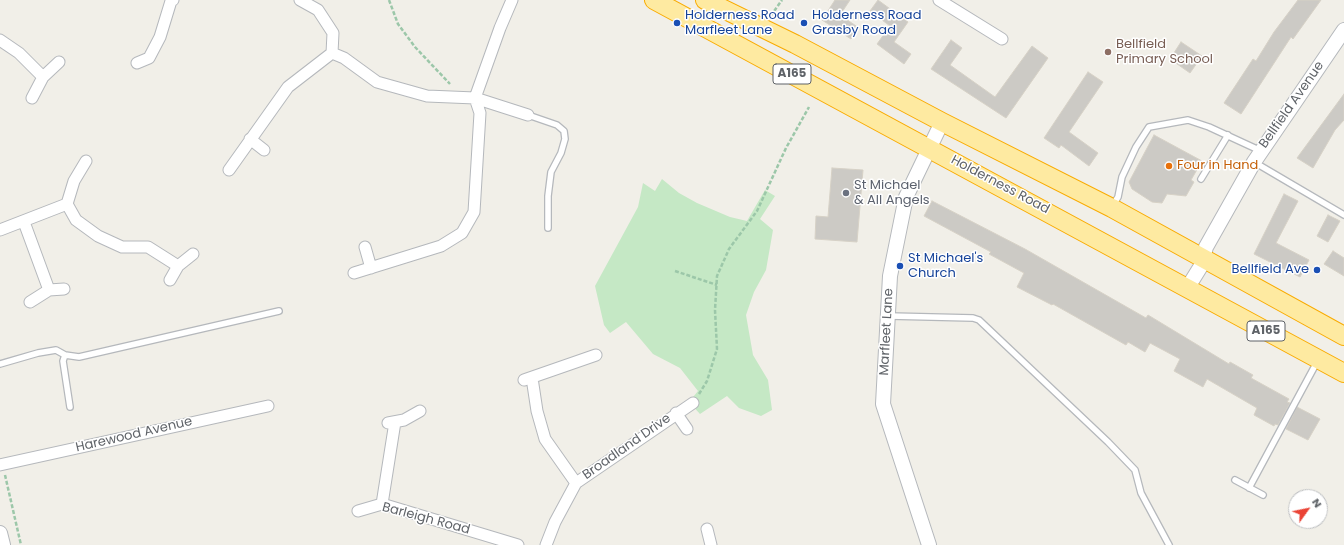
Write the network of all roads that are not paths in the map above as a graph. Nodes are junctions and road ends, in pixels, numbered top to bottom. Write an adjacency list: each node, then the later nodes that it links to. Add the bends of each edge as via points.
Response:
1 (173, 0): 12 (street, via 160,38 149,58)
2 (300, 0): 10 (street, via 318,10 333,33)
3 (512, 0): 15 (street)
4 (705, 0): 17 (highway, A165, via 795,44)
5 (939, 0): 8 (street)
6 (658, 1): 20 (highway, Holderness Road / A165)
7 (1344, 30): 22 (street, Bellfield Avenue)
8 (1002, 39)
9 (0, 40): 13 (street, via 19,53)
10 (332, 53): 15 (street, via 344,58 377,82 427,96); 19 (street, via 288,87)
11 (59, 62): 13 (street)
12 (138, 63)
13 (43, 77): 14 (street)
14 (32, 98)
15 (470, 98): 16 (street); 36 (street, via 480,113 474,212 462,233 441,246)
16 (528, 115): 30 (lane, via 557,125 564,131 565,139 561,153 551,172)
17 (942, 122): 20 (street, Marfleet Lane); 27 (highway, A165)
18 (1228, 135): 22 (lane); 25 (lane); 27 (lane, via 1188,120 1150,127 1136,147 1122,177 1118,197)
19 (250, 139): 21 (street); 24 (street)
20 (930, 148): 39 (highway, Holderness Road / A165); 44 (street, Marfleet Lane, via 906,197 890,276)
21 (264, 150)
22 (1257, 157): 28 (lane); 34 (street, Bellfield Avenue)
23 (86, 161): 26 (street, via 75,169)
24 (229, 170)
25 (1201, 178)
26 (67, 204): 29 (street); 35 (street, via 76,220 98,236 122,247 148,247)
27 (1112, 208): 34 (highway, A165)
28 (1344, 215)
29 (24, 222): 31 (street); 41 (street)
30 (548, 228)
31 (0, 230)
32 (365, 247): 36 (street)
33 (192, 254): 35 (street)
34 (1203, 257): 39 (street, Bellfield Avenue, via 1201,266); 45 (highway, A165)
35 (178, 266): 38 (street)
36 (371, 268): 37 (street)
37 (354, 273)
38 (170, 280)
39 (1188, 287): 48 (highway, Holderness Road / A165)
40 (64, 289): 41 (street)
41 (49, 290): 42 (street)
42 (30, 302)
43 (280, 311): 46 (lane, via 79,357)
44 (888, 316): 70 (street, Marfleet Lane, via 883,404); 71 (lane, via 979,320 1135,470 1141,493)
45 (1344, 336)
46 (65, 355): 49 (lane, via 56,350); 53 (lane, via 63,361)
47 (596, 355): 59 (street, via 528,379 545,439)
48 (1318, 360): 50 (highway, Holderness Road / A165); 60 (lane)
49 (0, 364)
50 (1344, 373)
51 (693, 403): 55 (street, Broadland Drive)
52 (268, 406): 57 (street, Harewood Avenue)
53 (70, 407)
54 (420, 410): 62 (street, via 404,420 391,423)
55 (676, 413): 56 (street, Broadland Drive); 59 (street, Broadland Drive)
56 (687, 429)
57 (1, 465)
58 (1235, 480): 60 (lane)
59 (576, 483): 68 (street, Broadland Drive)
60 (1249, 488): 61 (lane)
61 (1263, 495)
62 (382, 504): 63 (street, Barleigh Road); 67 (street, Barleigh Road)
63 (358, 511)
64 (707, 529): 69 (street)
65 (0, 533): 66 (street)
66 (3, 545)
67 (518, 545)
68 (546, 545)
69 (711, 545)
70 (929, 545)
71 (1169, 545)

